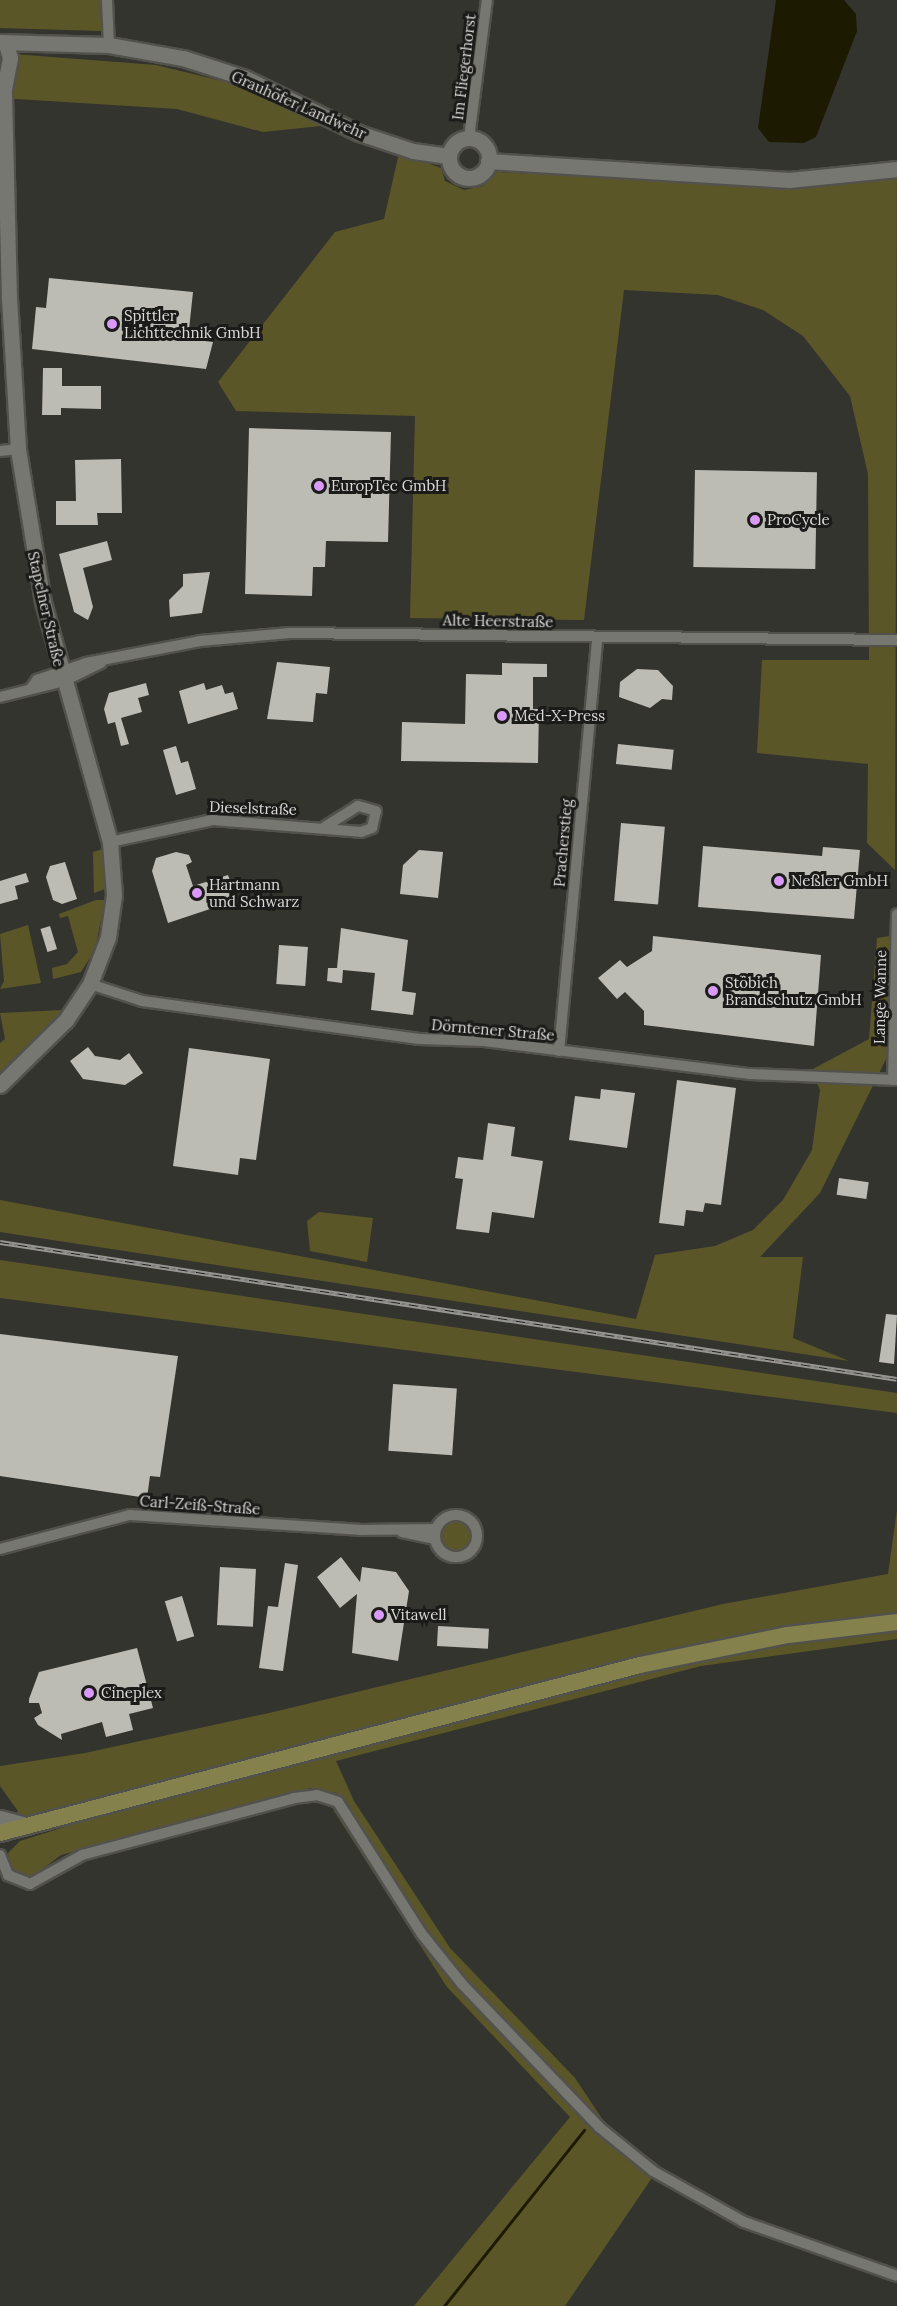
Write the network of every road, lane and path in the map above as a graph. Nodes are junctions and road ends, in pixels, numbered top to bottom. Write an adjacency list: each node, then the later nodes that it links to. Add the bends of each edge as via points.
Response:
1 (107, 0): 3 (street)
2 (487, 0): 6 (street, Im Fliegerhorst)
3 (109, 45): 4 (street, Grauhöfer Landwehr); 7 (street, Grauhöfer Landwehr, via 183,58 245,78 359,133 413,151)
4 (1, 46): 5 (street, Stapelner Straße, via 10,58)
5 (2, 84): 10 (street, Stapelner Straße)
6 (470, 138): 7 (street, via 454,145); 8 (street, via 484,144)
7 (449, 156): 8 (street, via 453,170 463,177 482,173)
8 (488, 161): 9 (street, via 789,180)
9 (897, 169)
10 (4, 224): 11 (street, Stapelner Straße)
11 (18, 450): 12 (street); 15 (street, Stapelner Straße, via 30,541)
12 (0, 452)
13 (597, 638): 14 (street, Alte Heerstraße); 15 (street, Alte Heerstraße, via 290,633 200,641 101,663); 21 (street, Pracherstieg)
14 (897, 640)
15 (62, 676): 16 (street, Alte Heerstraße); 18 (street, Stapelner Straße)
16 (0, 698)
17 (325, 827): 18 (street, Dieselstraße, via 213,820)
18 (110, 842): 20 (street, Stapelner Straße, via 112,914)
19 (897, 915): 22 (street, Lange Wanne)
20 (90, 984): 21 (street, Dörntener Straße, via 171,1005 419,1039); 23 (street, Stapelner Straße, via 66,1020)
21 (559, 1051): 22 (street, Dörntener Straße, via 750,1074)
22 (895, 1080)
23 (0, 1085)
24 (436, 1534): 25 (street, Carl-Zeiß-Straße, via 130,1515)
25 (0, 1549)
26 (897, 1622): 28 (main road, via 788,1635 640,1665)
27 (0, 1818): 28 (street)
28 (33, 1824): 29 (main road)
29 (0, 1833)
30 (0, 1855): 31 (street, via 8,1875 30,1884 82,1855 238,1813 306,1795 338,1802 421,1933 462,1984 599,2127 653,2171 744,2222)
31 (897, 2276)

